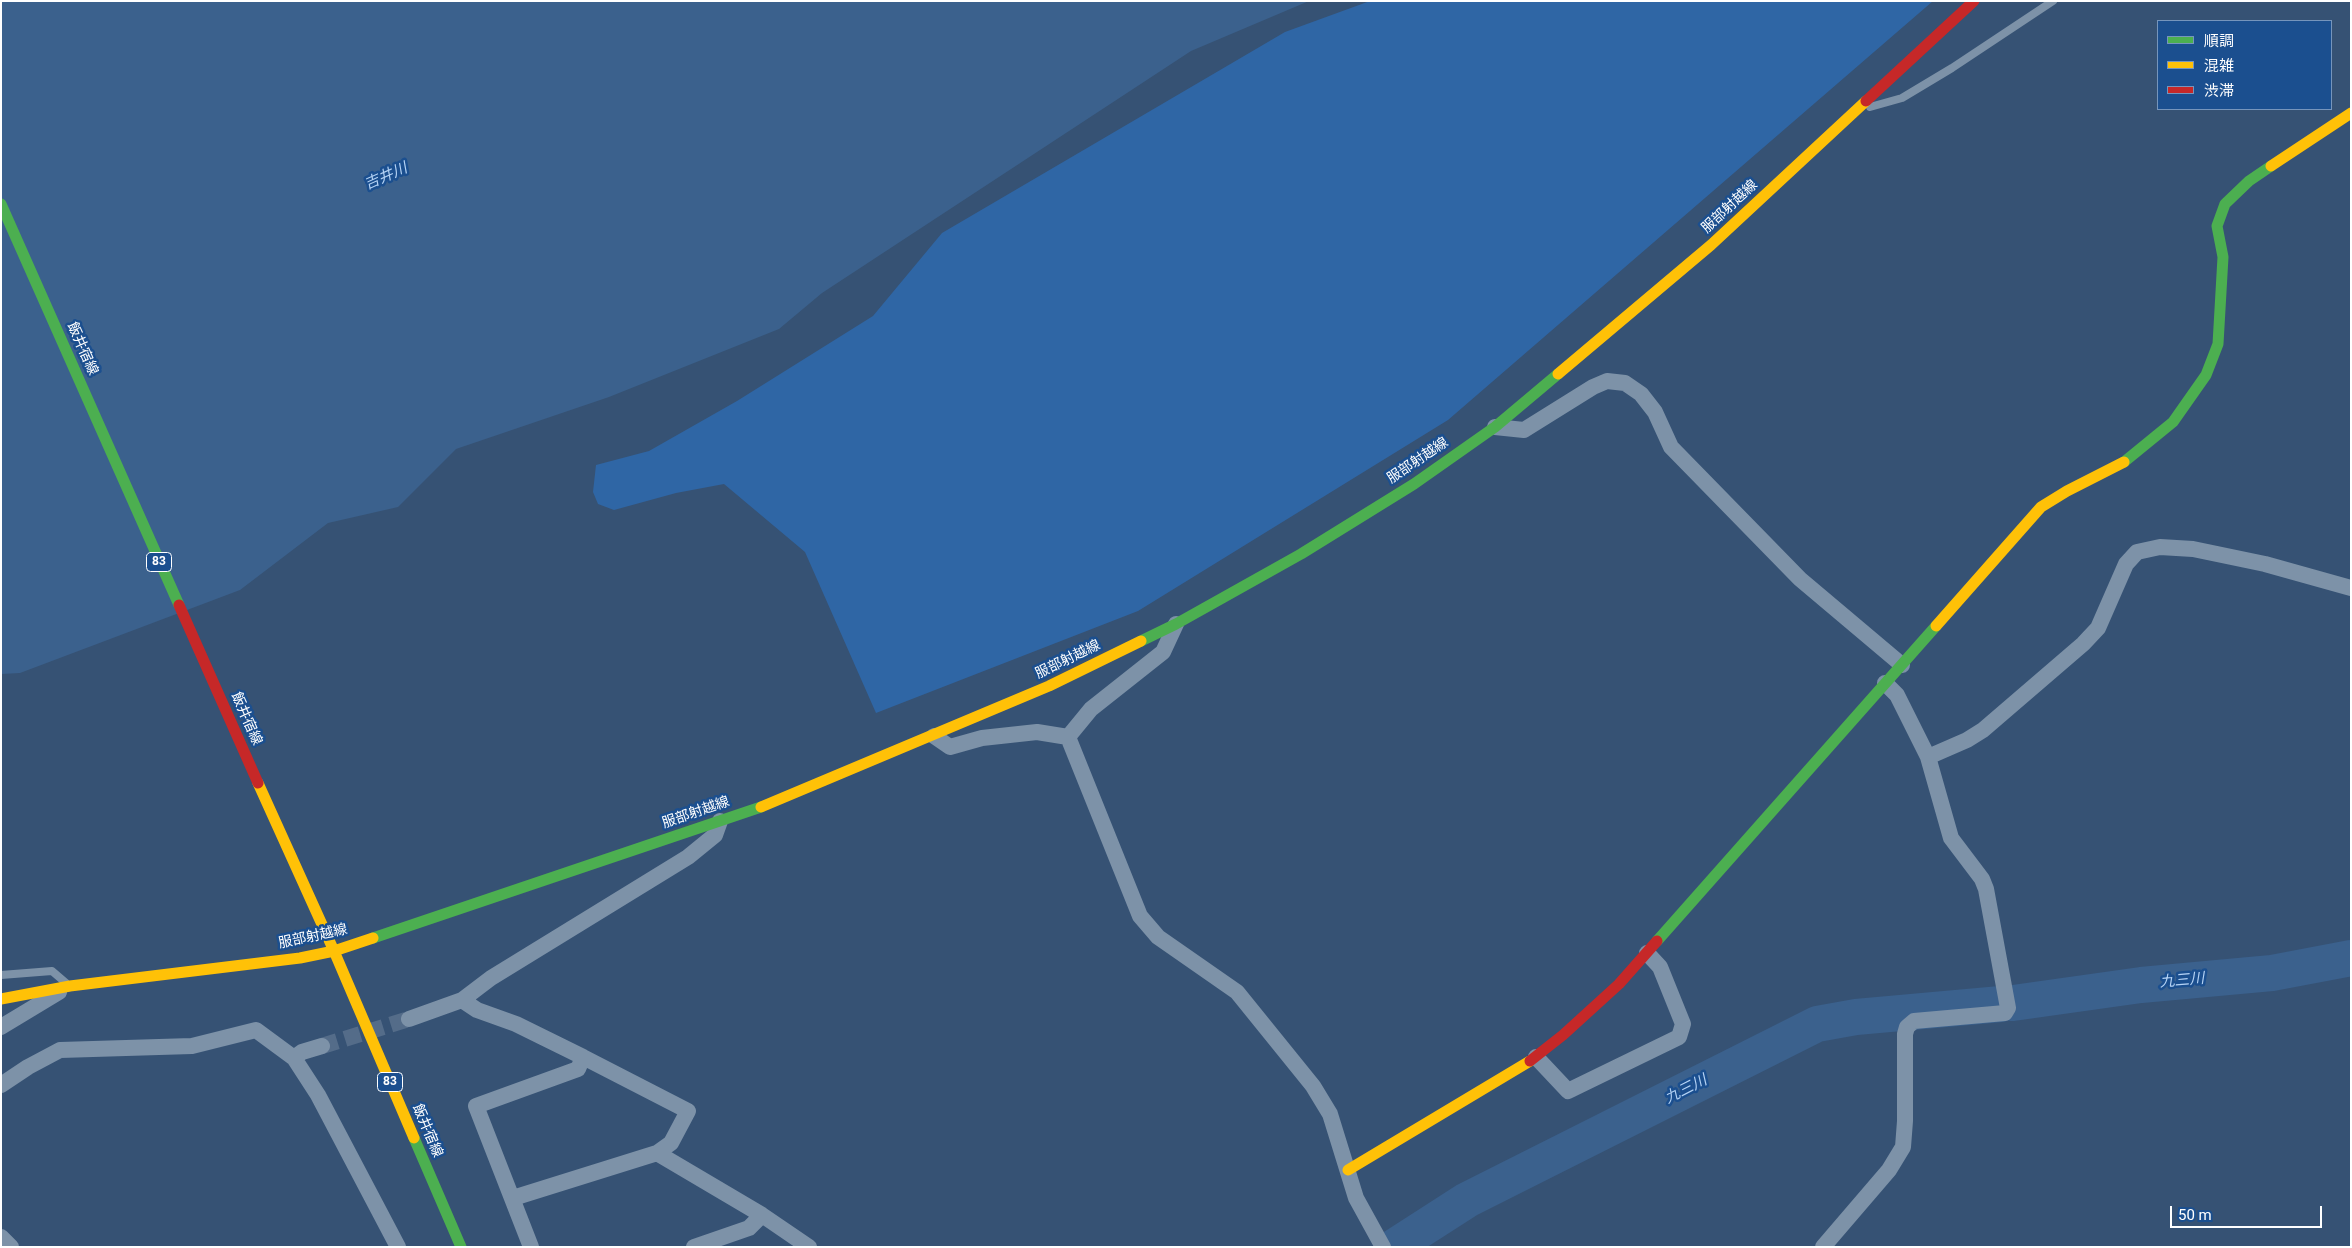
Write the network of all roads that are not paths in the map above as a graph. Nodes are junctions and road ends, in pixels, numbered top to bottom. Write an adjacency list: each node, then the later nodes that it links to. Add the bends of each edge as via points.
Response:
1 (1974, 1): 3 (main road, 服部射越線)
2 (2053, 1): 3 (lane, via 1902,98)
3 (1854, 112): 6 (main road, 服部射越線, via 1711,245)
4 (2351, 113): 9 (main road, via 2249,182 2225,204 2216,226 2223,257 2218,344 2206,374 2173,422 2116,468 2041,507)
5 (1, 204): 15 (main road, 飯井宿線 / 83)
6 (1495, 427): 8 (main road, 服部射越線, via 1414,484 1309,549); 9 (street, via 1524,430 1593,387 1607,381 1625,383 1641,394 1655,412 1672,447 1800,578)
7 (2351, 588): 13 (street, via 2265,564 2193,550 2160,548 2137,552 2126,564 2098,628 2082,644 1983,730)
8 (1176, 624): 11 (main road, 服部射越線, via 1049,686); 12 (street, via 1163,652 1091,709)
9 (1902, 665): 10 (main road)
10 (1885, 683): 13 (street, via 1897,695); 16 (main road)
11 (934, 736): 12 (street, via 950,747 982,738 1037,732); 14 (main road, 服部射越線, via 766,805)
12 (1068, 737): 29 (street, via 1140,916 1158,936 1237,992 1271,1032 1313,1086 1330,1114)
13 (1928, 757): 40 (street, via 1951,838 1982,878 1986,889 2008,1008 2006,1013 1914,1021 1907,1028 1904,1034 1903,1146 1889,1170)
14 (720, 820): 15 (main road, 服部射越線); 20 (street, via 715,835 688,857 491,978)
15 (334, 951): 18 (main road, 服部射越線); 35 (main road, 飯井宿線 / 83)
16 (1646, 953): 26 (main road, via 1619,984); 26 (street, via 1660,967 1683,1024 1679,1037 1568,1091)
17 (1, 975): 18 (lane, via 52,971)
18 (70, 986): 19 (main road, 服部射越線); 22 (street)
19 (1, 999)
20 (462, 1000): 21 (street); 24 (street, via 477,1010 516,1024)
21 (409, 1019)
22 (1, 1027)
23 (322, 1046): 25 (street)
24 (583, 1057): 28 (street, via 688,1110 671,1143); 30 (street, via 578,1069 476,1106)
25 (294, 1058): 27 (street, via 256,1030 192,1046 60,1050); 34 (street, via 318,1095)
26 (1536, 1058): 29 (main road)
27 (1, 1084)
28 (657, 1153): 30 (street); 31 (street)
29 (1348, 1170): 39 (street, via 1356,1198)
30 (513, 1198): 36 (street)
31 (762, 1215): 37 (street, via 749,1228); 38 (street)
32 (1, 1237): 33 (street)
33 (11, 1247)
34 (398, 1247)
35 (461, 1247)
36 (531, 1247)
37 (694, 1247)
38 (809, 1247)
39 (1384, 1247)
40 (1822, 1247)

